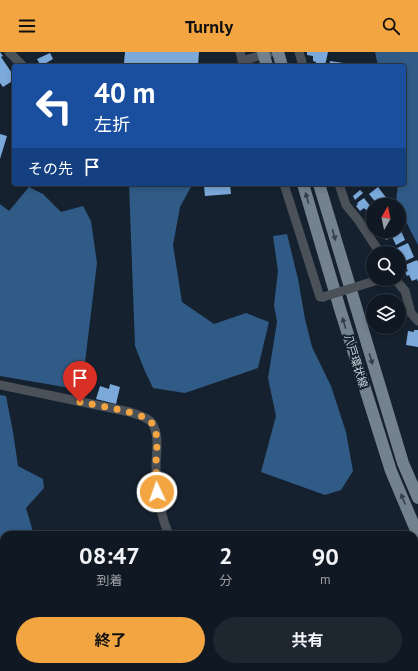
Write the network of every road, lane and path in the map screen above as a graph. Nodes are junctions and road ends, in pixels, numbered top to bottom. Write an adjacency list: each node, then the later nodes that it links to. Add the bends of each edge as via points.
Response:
1 (9, 52): 6 (street)
2 (278, 52): 7 (main road)
3 (298, 52): 8 (street)
4 (266, 56): 5 (street)
5 (242, 60)
6 (21, 64)
7 (281, 64)
8 (302, 64)
9 (285, 186): 14 (street, bridge, via 320,297)
10 (304, 186): 20 (main road, 八戸環状線, one-way to 10, via 392,472)
11 (320, 186): 18 (main road, 八戸環状線, one-way to 18, via 403,463)
12 (340, 186): 13 (street, via 346,205)
13 (375, 246)
14 (366, 284)
15 (401, 286): 16 (street, via 405,291 411,313)
16 (418, 321)
17 (0, 385): 19 (street, via 130,412 148,419 157,438 157,492 161,516)
18 (418, 498)
19 (168, 531)
20 (416, 531)

